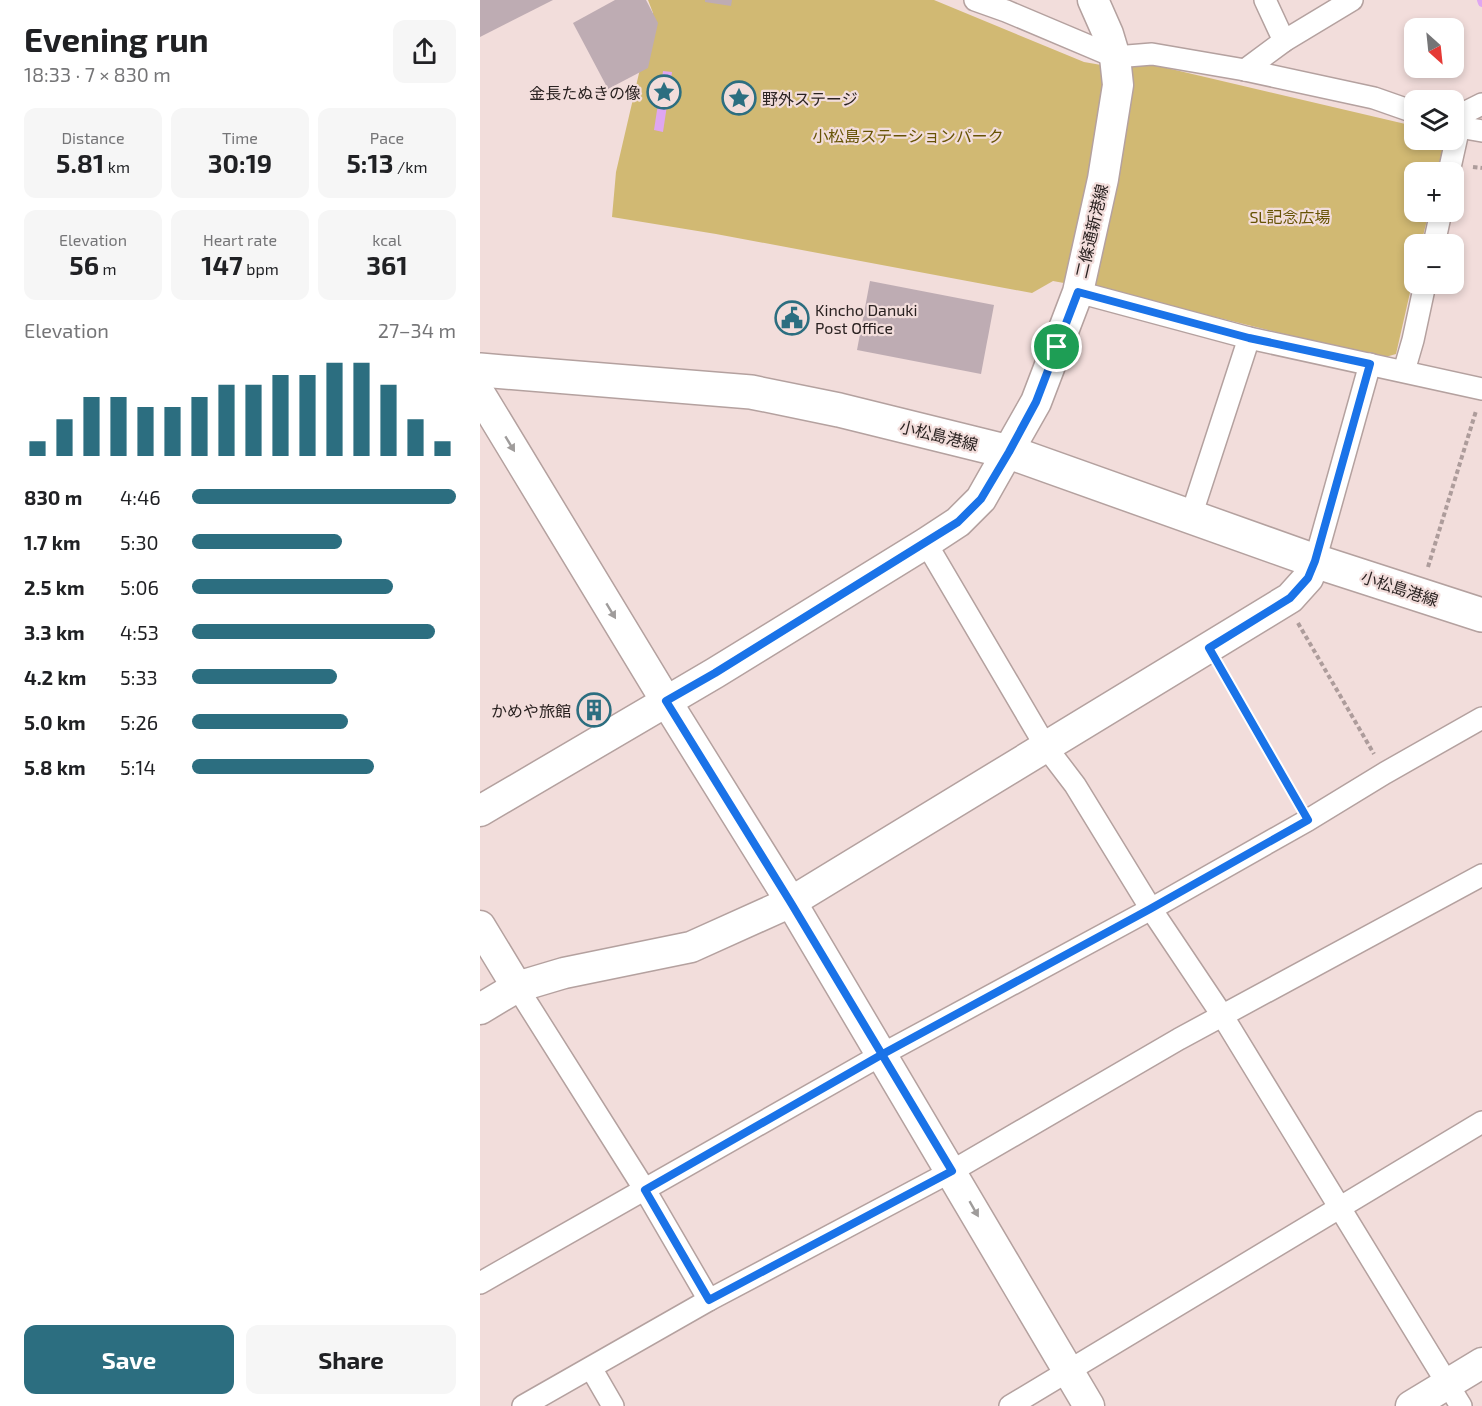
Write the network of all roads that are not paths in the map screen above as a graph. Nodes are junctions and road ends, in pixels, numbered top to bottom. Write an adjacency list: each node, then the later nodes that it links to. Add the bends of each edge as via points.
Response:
1 (975, 0): 6 (street)
2 (1093, 0): 6 (street, 二條通新港線)
3 (1265, 0): 5 (street)
4 (1352, 0): 5 (street)
5 (1284, 41): 7 (street)
6 (1115, 57): 7 (street, via 1152,54); 13 (street, 二條通新港線, via 1118,86 1103,179)
7 (1245, 70): 9 (street, via 1374,98)
8 (1482, 104): 10 (street)
9 (1404, 108)
10 (1464, 116)
11 (1464, 128): 12 (street)
12 (1482, 131)
13 (1078, 292): 15 (street); 21 (street, 二條通新港線, via 1036,402)
14 (1423, 294): 18 (street)
15 (1249, 338): 16 (street); 22 (street)
16 (1370, 364): 18 (street); 24 (street)
17 (480, 370): 21 (main road, 小松島港線, via 751,392)
18 (1404, 371): 20 (street)
19 (480, 394): 26 (street, one-way to 26)
20 (1480, 397)
21 (1009, 452): 22 (main road, 小松島港線); 23 (street, 二條通新港線, via 981,499 958,522)
22 (1191, 516): 24 (main road, 小松島港線)
23 (926, 543): 26 (street, 二條通新港線); 28 (street)
24 (1315, 561): 25 (main road, 小松島港線); 28 (street, via 1308,578 1283,603)
25 (1482, 615)
26 (666, 701): 29 (street, 二條通新港線); 31 (street)
27 (1482, 718): 32 (street)
28 (1046, 747): 31 (street); 32 (street, via 1075,785)
29 (480, 811)
30 (1481, 878): 36 (street)
31 (791, 903): 34 (street, via 691,947 564,973); 37 (street)
32 (1150, 909): 36 (street); 37 (street)
33 (480, 926): 34 (street)
34 (518, 987): 35 (street); 40 (street)
35 (480, 1010)
36 (1222, 1015): 39 (street); 41 (street)
37 (881, 1055): 39 (street); 40 (street)
38 (1482, 1122): 41 (street)
39 (952, 1171): 43 (street); 46 (street, one-way to 46)
40 (645, 1190): 42 (street); 43 (street)
41 (1340, 1208): 46 (street); 47 (street)
42 (480, 1283)
43 (709, 1300): 45 (street)
44 (1482, 1363): 47 (street)
45 (591, 1368): 48 (street); 49 (street)
46 (1068, 1371): 50 (street); 51 (street)
47 (1455, 1395): 52 (street)
48 (523, 1406)
49 (613, 1406)
50 (1010, 1406)
51 (1089, 1406)
52 (1411, 1406)

